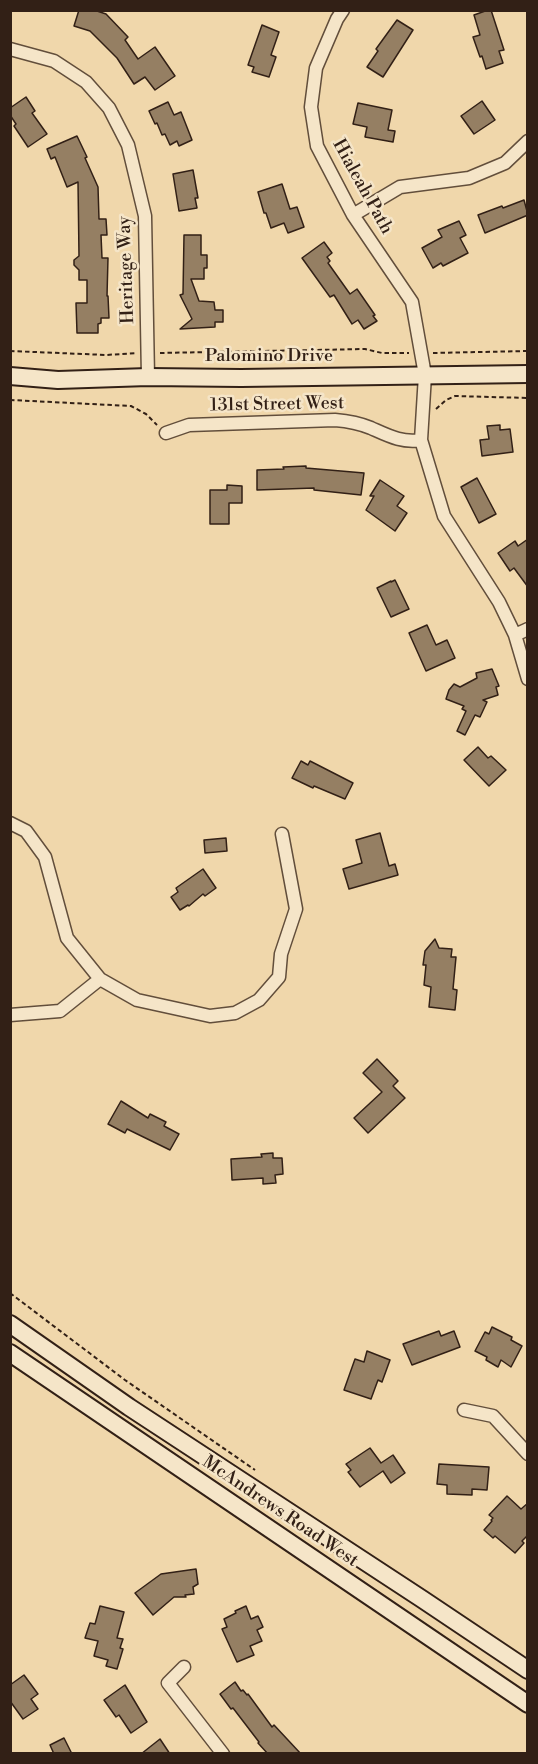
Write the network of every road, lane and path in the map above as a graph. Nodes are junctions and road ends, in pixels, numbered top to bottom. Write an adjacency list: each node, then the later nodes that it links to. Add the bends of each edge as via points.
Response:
1 (343, 10): 4 (street, Hialeah Path, via 316,68 311,107 317,146)
2 (10, 49): 7 (street, Heritage Way, via 54,61 86,82 109,108 128,145 145,216)
3 (528, 141): 4 (street, via 505,163 469,178 400,187)
4 (353, 215): 8 (street, Hialeah Path, via 412,302)
5 (10, 351): 7 (path)
6 (528, 351): 8 (path)
7 (147, 353): 8 (path, via 365,349); 12 (street, Heritage Way)
8 (422, 353): 10 (street, Hialeah Path)
9 (528, 374): 10 (main road, Palomino Drive)
10 (425, 375): 12 (main road, Palomino Drive); 15 (street)
11 (10, 376): 12 (main road, Palomino Drive, via 58,380)
12 (148, 377)
13 (528, 398): 15 (path, via 454,396)
14 (10, 400): 16 (path, via 131,406)
15 (424, 418): 17 (street)
16 (166, 433): 17 (street, 131st Street West, via 189,425 335,420 354,422 393,438)
17 (421, 440): 19 (street, via 444,516 499,602)
18 (528, 629): 19 (street)
19 (515, 635): 20 (street)
20 (528, 679)
21 (10, 823): 23 (street, via 26,831 45,857 68,938)
22 (282, 834): 23 (street, via 297,909 279,977 259,1000 235,1013 210,1016 137,1000)
23 (100, 979): 24 (street, via 60,1011)
24 (10, 1016)
25 (10, 1293): 30 (path)
26 (10, 1324): 32 (main road, McAndrews Road West)
27 (10, 1353): 33 (main road, McAndrews Road West)
28 (464, 1410): 29 (street, via 493,1416)
29 (528, 1454)
30 (262, 1475)
31 (184, 1667): 34 (street, via 168,1683)
32 (528, 1670)
33 (528, 1704)
34 (223, 1754)

